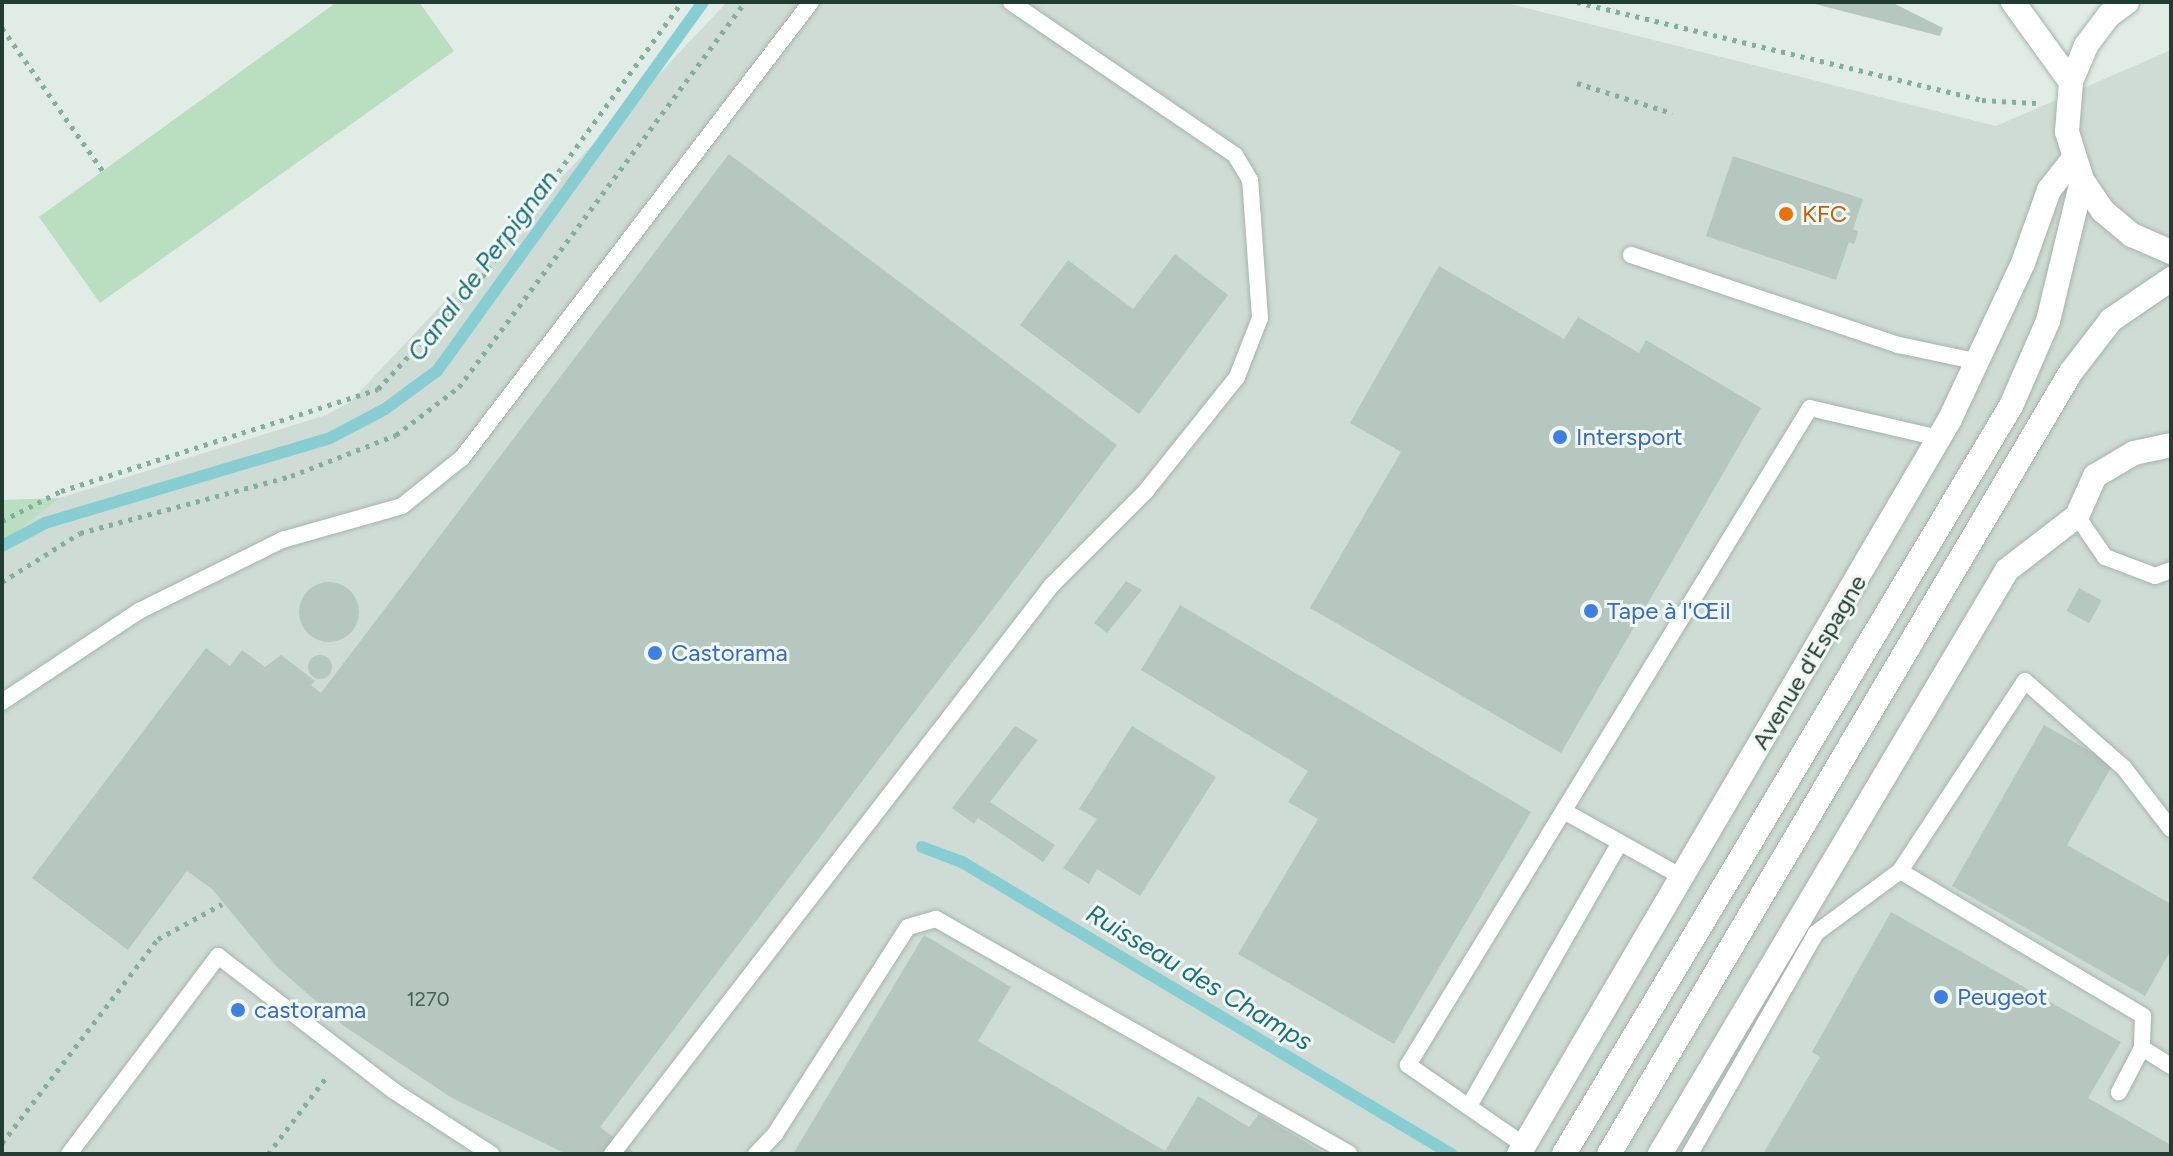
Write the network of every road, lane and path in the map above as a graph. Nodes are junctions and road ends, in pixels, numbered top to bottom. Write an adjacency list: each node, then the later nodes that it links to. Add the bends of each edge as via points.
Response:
1 (682, 2): 21 (path, via 482,277 378,389 61,491)
2 (745, 2): 23 (path, via 459,387 396,435 291,476 80,533)
3 (811, 2): 24 (lane, via 462,458 402,506 282,540 139,611)
4 (1011, 2): 44 (lane, via 1235,155 1250,180 1260,318 1237,377 1146,491 1052,585)
5 (1577, 2): 10 (path, via 1982,100)
6 (2127, 2): 10 (main road, via 2109,15 2086,46)
7 (2024, 6): 10 (main road)
8 (2, 28): 13 (path)
9 (1577, 83): 11 (path)
10 (2069, 93): 12 (main road)
11 (1672, 113)
12 (2077, 169): 14 (main road, via 2103,211 2132,235); 17 (main road, Avenue d'Espagne, via 2049,190 2023,263); 38 (main road, Avenue d'Espagne, via 2048,321 2011,406)
13 (103, 171)
14 (2171, 252)
15 (1631, 255): 17 (lane, via 1899,345)
16 (2171, 279): 49 (main road, via 2111,320 2071,372)
17 (1974, 361): 18 (main road, Avenue d'Espagne)
18 (1939, 438): 25 (lane, via 1810,408); 29 (main road, Avenue d'Espagne)
19 (2171, 445): 20 (main road, via 2134,453 2095,476)
20 (2077, 516): 22 (lane, via 2105,557 2155,576); 31 (main road, via 2007,570)
21 (2, 521)
22 (2171, 570)
23 (2, 582)
24 (2, 702)
25 (1567, 813): 27 (lane); 37 (lane, via 1408,1065)
26 (2171, 829): 28 (lane, via 2124,768 2025,681)
27 (1619, 844): 29 (lane); 37 (lane)
28 (1900, 871): 32 (lane); 33 (lane, via 2143,1016)
29 (1680, 876): 40 (main road, Avenue d'Espagne)
30 (222, 904): 39 (path, via 158,939)
31 (1794, 921): 32 (lane); 50 (main road)
32 (1816, 933): 51 (lane)
33 (2142, 1048): 35 (lane); 36 (lane)
34 (344, 1055): 41 (lane, via 218,956); 42 (path); 43 (lane)
35 (2171, 1066)
36 (2119, 1092)
37 (1469, 1106): 40 (lane)
38 (1580, 1126): 47 (lane); 48 (main road, Avenue d'Espagne)
39 (2, 1143)
40 (1522, 1150)
41 (69, 1154)
42 (268, 1154)
43 (491, 1154)
44 (612, 1154)
45 (756, 1154): 46 (lane, via 775,1134 908,927 936,919)
46 (1349, 1154)
47 (1550, 1154)
48 (1564, 1154)
49 (1609, 1154)
50 (1660, 1154)
51 (1690, 1154)

